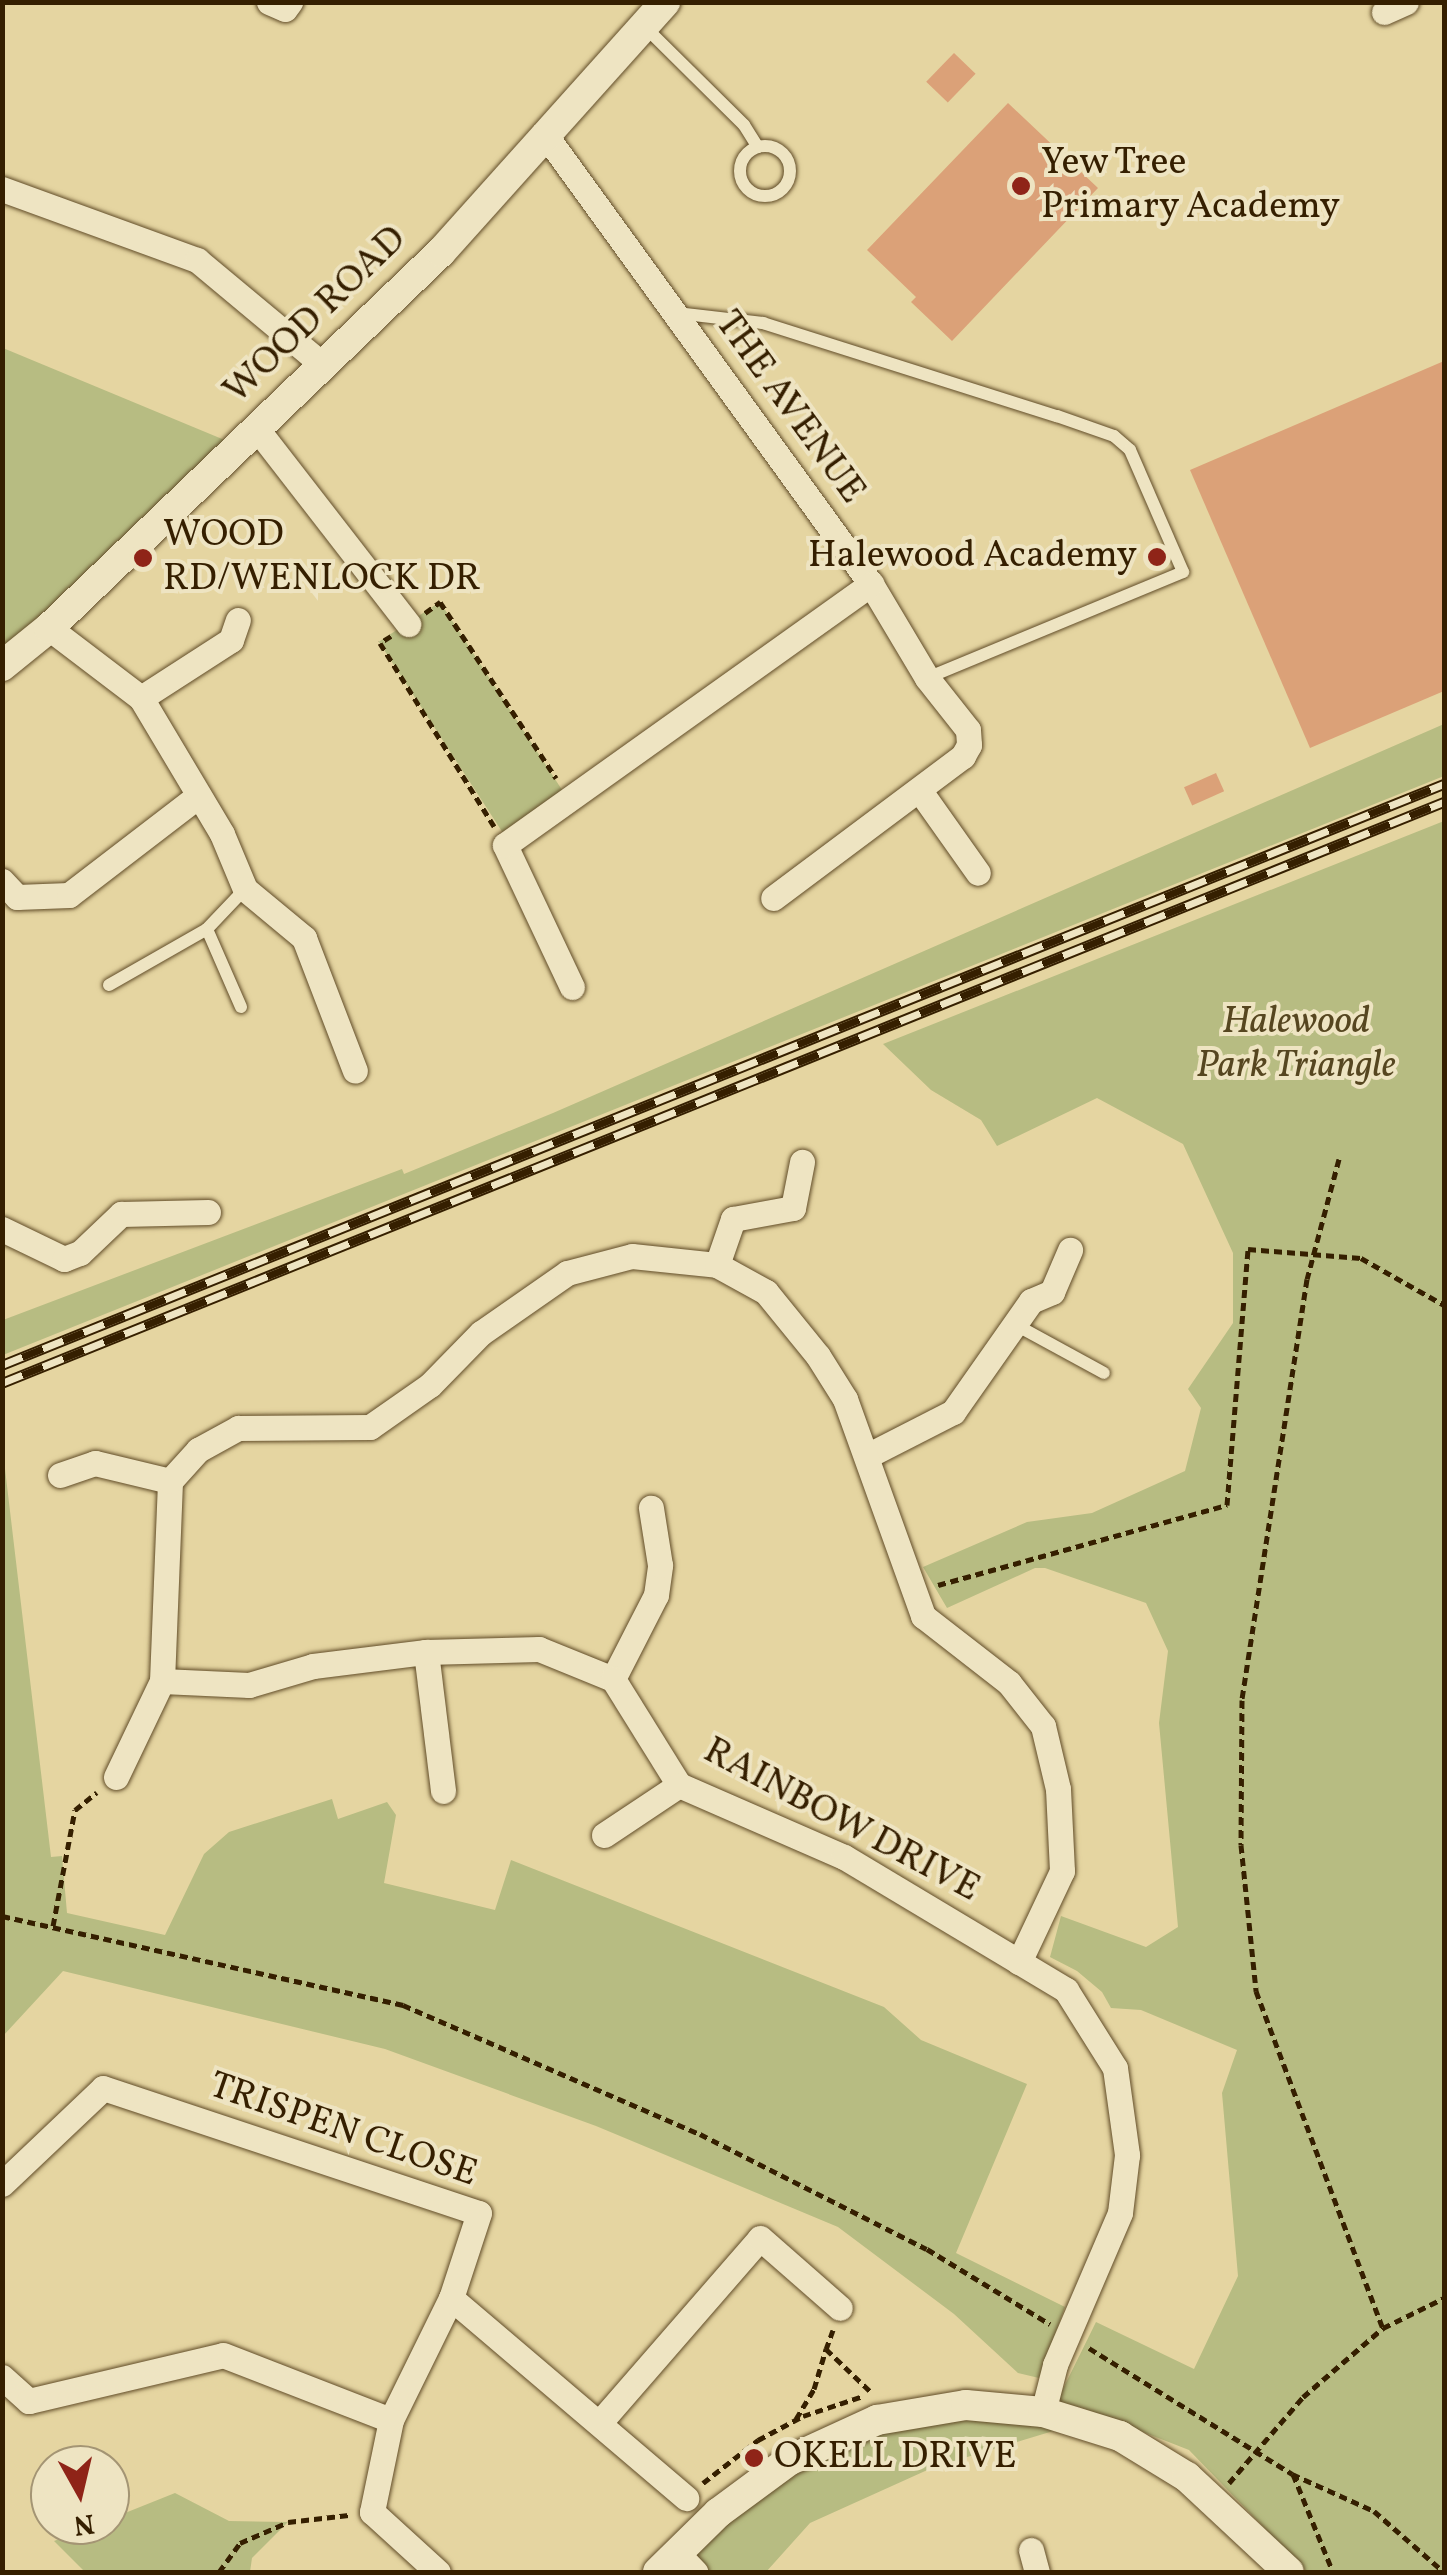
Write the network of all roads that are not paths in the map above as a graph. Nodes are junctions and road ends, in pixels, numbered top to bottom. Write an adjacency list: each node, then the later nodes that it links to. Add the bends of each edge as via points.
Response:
1 (269, 2): 2 (street, via 285,8)
2 (290, 2)
3 (664, 2): 4 (street, WOOD ROAD)
4 (643, 25): 5 (street, WOOD ROAD); 6 (lane)
5 (544, 134): 8 (street, THE AVENUE); 9 (street, WOOD ROAD, via 441,252)
6 (758, 146): 6 (lane, via 779,150 790,166 787,183 774,194 755,194 742,180 742,160)
7 (2, 188): 9 (street, via 197,260)
8 (672, 313): 11 (street, THE AVENUE); 16 (lane, via 763,323 1071,421 1114,436 1130,450 1183,572)
9 (322, 364): 10 (street, WOOD ROAD)
10 (257, 429): 13 (street); 14 (street, WOOD ROAD)
11 (871, 584): 16 (street, THE AVENUE); 26 (street, via 505,845)
12 (238, 620): 17 (street, via 231,640)
13 (408, 624)
14 (48, 628): 15 (street, WOOD ROAD); 17 (street)
15 (2, 666)
16 (928, 678): 18 (street, THE AVENUE, via 968,730 970,746)
17 (141, 698): 19 (street)
18 (920, 792): 20 (street); 23 (street)
19 (198, 796): 21 (street, via 69,895 17,897); 22 (street)
20 (978, 874)
21 (2, 881)
22 (245, 889): 24 (lane); 28 (street, via 304,938)
23 (773, 898)
24 (207, 929): 25 (lane); 27 (lane)
25 (109, 985)
26 (572, 987)
27 (241, 1007)
28 (355, 1072)
29 (802, 1162): 33 (street, via 793,1208 733,1219)
30 (208, 1212): 31 (street, via 121,1214 80,1254 64,1258)
31 (2, 1229)
32 (1070, 1250): 34 (street, via 1052,1292 1031,1301)
33 (716, 1266): 36 (street, via 766,1292 818,1356); 38 (street, via 632,1256 567,1273 370,1427 238,1428 198,1450)
34 (1016, 1324): 35 (lane); 36 (street, via 953,1412)
35 (1104, 1374)
36 (868, 1456): 47 (street, via 923,1616 1009,1684 1042,1726 1058,1788 1062,1871)
37 (60, 1475): 38 (street, via 95,1463)
38 (170, 1481): 42 (street)
39 (652, 1508): 41 (street, via 660,1565 656,1595)
40 (426, 1652): 41 (street, via 539,1650); 42 (street, via 314,1666 249,1685); 45 (street)
41 (613, 1679): 44 (street, RAINBOW DRIVE)
42 (162, 1680): 43 (street)
43 (116, 1778)
44 (679, 1785): 46 (street); 47 (street, RAINBOW DRIVE, via 844,1857)
45 (443, 1790)
46 (604, 1835)
47 (1018, 1962): 52 (street, RAINBOW DRIVE, via 1066,1990 1116,2068 1127,2155 1120,2213)
48 (2, 2184): 49 (street, TRISPEN CLOSE, via 103,2088 479,2213)
49 (451, 2298): 53 (street, TRISPEN CLOSE); 54 (street)
50 (840, 2308): 54 (street, via 760,2238)
51 (2, 2377): 53 (street, via 29,2401 223,2355)
52 (1043, 2412): 56 (street, via 966,2405 923,2409 834,2436 746,2490); 58 (street, via 1120,2436 1187,2477)
53 (391, 2420): 57 (street, TRISPEN CLOSE, via 372,2512)
54 (601, 2421): 55 (street)
55 (686, 2498)
56 (677, 2566)
57 (438, 2572)
58 (1289, 2572)

